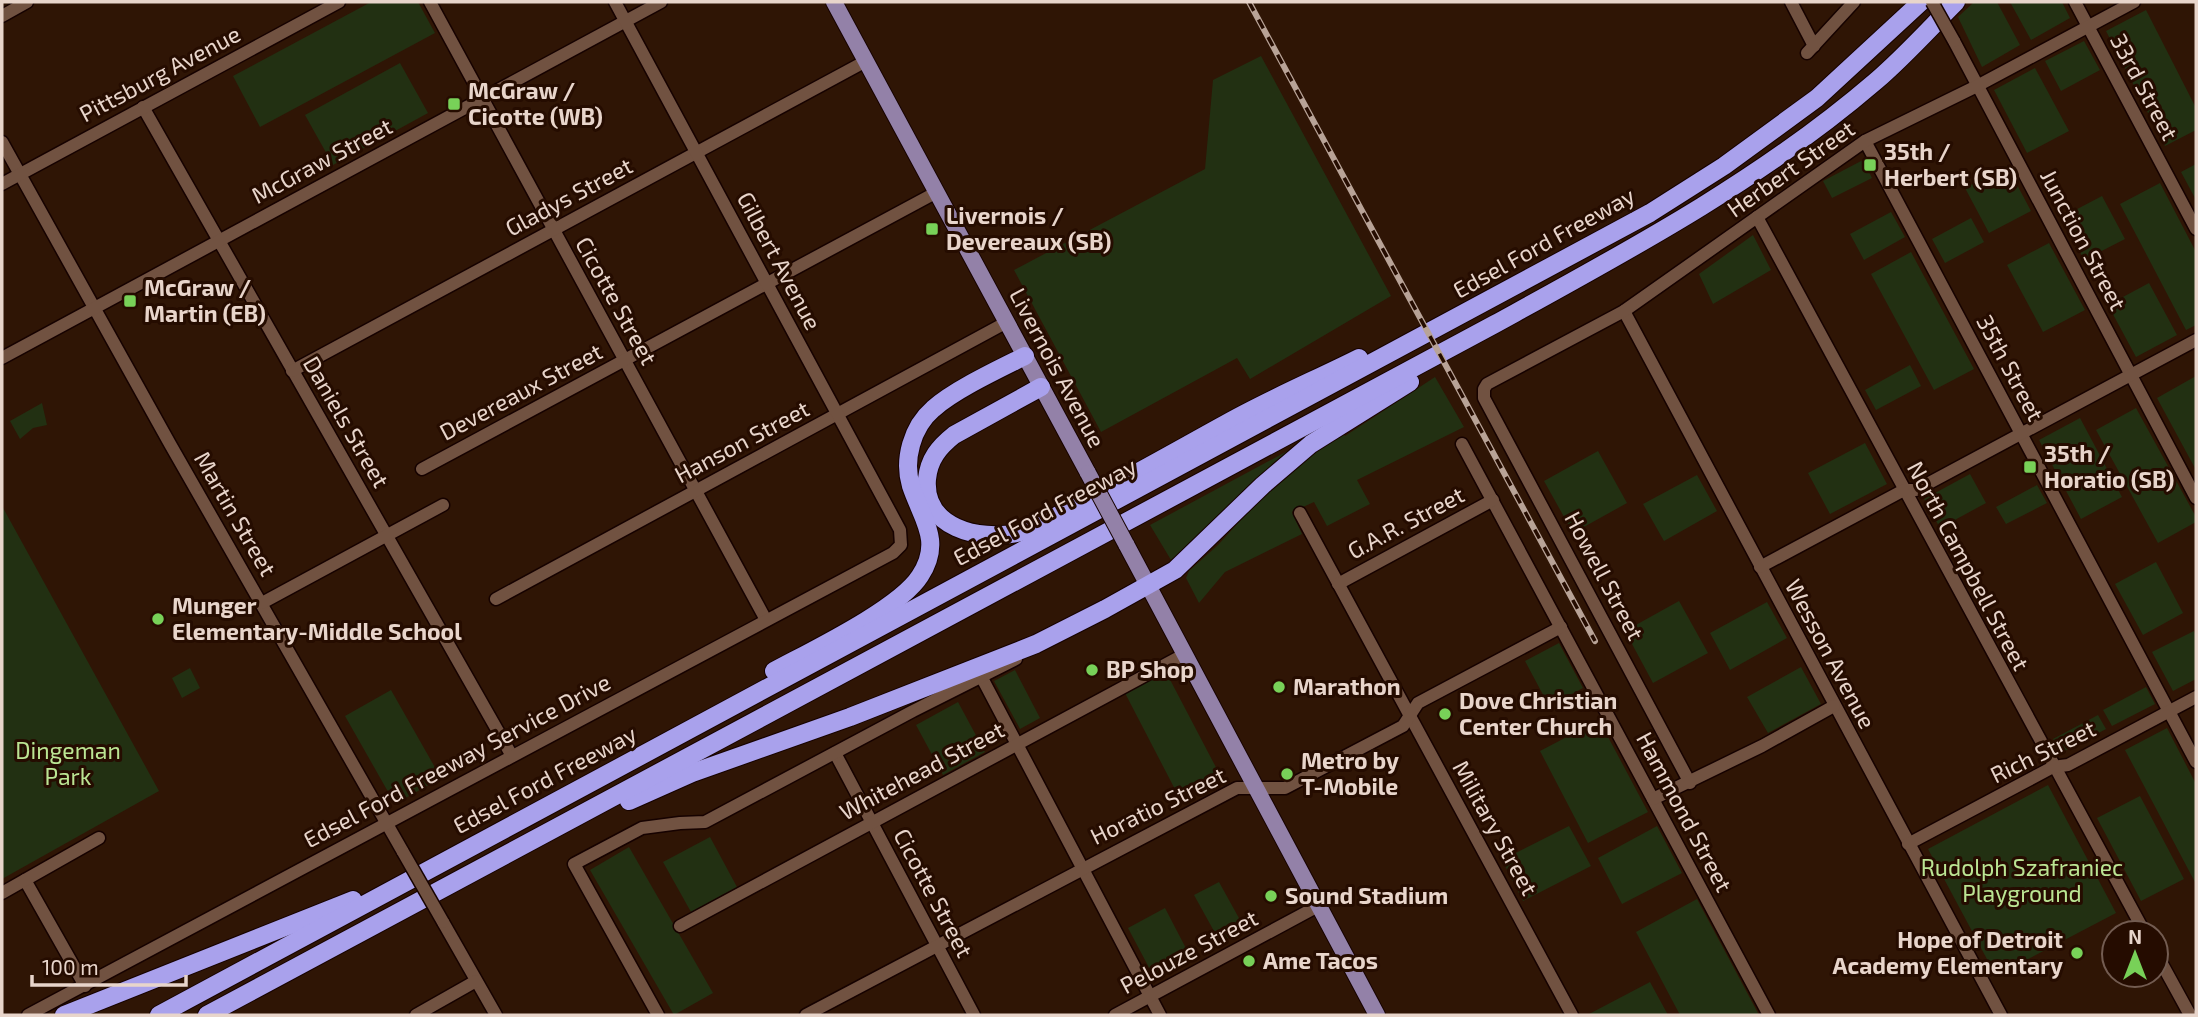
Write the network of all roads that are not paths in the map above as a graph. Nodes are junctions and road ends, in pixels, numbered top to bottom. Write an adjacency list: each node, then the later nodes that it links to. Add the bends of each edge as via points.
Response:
1 (27, 2): 14 (street)
2 (339, 2): 20 (street, Pittsburg Avenue)
3 (430, 2): 19 (street, Cicotte Street)
4 (615, 2): 15 (street, Gilbert Avenue)
5 (662, 2): 15 (street, McGraw Street)
6 (834, 2): 17 (main road, Livernois Avenue)
7 (1791, 2): 8 (street, via 1810,50)
8 (1854, 2)
9 (1921, 2): 34 (highway, Edsel Ford Freeway, via 1817,98 1724,166 1620,230)
10 (1933, 2): 18 (street, Junction Street, bridge)
11 (1956, 2): 36 (highway, Edsel Ford Freeway, via 1877,80 1741,183)
12 (2075, 2): 16 (street, 33rd Street)
13 (2134, 2): 16 (street, Herbert Street)
14 (2, 16)
15 (625, 21): 19 (street, McGraw Street); 23 (street, Gilbert Avenue)
16 (2088, 26): 18 (street, Herbert Street); 28 (street, 33rd Street)
17 (866, 61): 23 (street, Gladys Street); 26 (main road, Livernois Avenue)
18 (1977, 86): 21 (street, Herbert Street); 42 (street, Junction Street)
19 (482, 99): 29 (street, Cicotte Street); 30 (street, McGraw Street)
20 (143, 107): 24 (street, Pittsburg Avenue); 30 (street, Daniels Street)
21 (1865, 141): 27 (street, Herbert Street); 46 (street, 35th Street)
22 (2, 142): 24 (street, Martin Street)
23 (697, 152): 29 (street, Gladys Street); 31 (street, Gilbert Avenue)
24 (20, 174): 25 (street, Pittsburg Avenue); 32 (street, Martin Street)
25 (2, 184)
26 (937, 192): 31 (street, Devereaux Street); 35 (main road, Livernois Avenue)
27 (1757, 218): 33 (street, Herbert Street); 49 (street, North Campbell Street)
28 (2196, 229)
29 (553, 230): 40 (street, Cicotte Street); 41 (street, Gladys Street)
30 (219, 241): 32 (street, McGraw Street); 41 (street, Daniels Street)
31 (767, 284): 40 (street, Devereaux Street); 45 (street, Gilbert Avenue)
32 (94, 308): 39 (street, McGraw Street); 61 (street, Martin Street)
33 (1624, 311): 44 (street, Herbert Street); 57 (street, Wesson Avenue)
34 (1452, 321): 43 (highway, via 1394,340 1026,530 981,535 945,522 934,509 927,485 938,449 964,429); 73 (highway, Edsel Ford Freeway)
35 (1007, 322): 38 (main road, Livernois Avenue); 45 (street, Hanson Street)
36 (1495, 324): 58 (highway, via 1468,347 1311,444 1175,570); 82 (highway, Edsel Ford Freeway)
37 (2196, 340): 42 (street)
38 (1025, 356): 43 (main road, Livernois Avenue); 73 (highway, via 945,400 917,429 909,476 928,527 930,548 924,570 905,594 685,722)
39 (2, 358)
40 (625, 360): 48 (street, Devereaux Street); 50 (street, Cicotte Street)
41 (292, 371): 55 (street, Daniels Street)
42 (2131, 375): 46 (street); 51 (street, Junction Street)
43 (1041, 387): 58 (main road, Livernois Avenue, bridge)
44 (1484, 389): 77 (street, Howell Street, via 1484,398)
45 (838, 414): 50 (street, Hanson Street); 56 (street, Gilbert Avenue)
46 (2021, 434): 49 (street, via 1916,490); 69 (street, 35th Street)
47 (1462, 444): 52 (street, Hammond Street)
48 (422, 469)
49 (1904, 490): 57 (street); 76 (street, North Campbell Street)
50 (695, 491): 60 (street, Hanson Street); 62 (street, Cicotte Street)
51 (2196, 498)
52 (1493, 500): 59 (street, G.A.R. Street); 63 (street, Hammond Street)
53 (443, 505): 55 (street)
54 (1300, 513): 59 (street, Military Street)
55 (386, 536): 61 (street); 74 (street, Daniels Street)
56 (902, 541): 62 (street, Edsel Ford Freeway Service Drive, via 893,552)
57 (1760, 567): 68 (street, Wesson Avenue)
58 (1146, 580): 64 (highway); 65 (main road, Livernois Avenue)
59 (1338, 584): 70 (street, Military Street)
60 (496, 598)
61 (262, 603): 81 (street, Martin Street)
62 (766, 620): 74 (street, Edsel Ford Freeway Service Drive)
63 (1561, 627): 70 (street, Horatio Street, via 1418,704); 79 (street, Hammond Street)
64 (1036, 644): 66 (street); 82 (highway)
65 (1185, 654): 71 (street, Whitehead Street); 78 (main road, Livernois Avenue)
66 (982, 678): 71 (street); 72 (street)
67 (2196, 696): 69 (street, Rich Street)
68 (1834, 706): 77 (street); 84 (street, Wesson Avenue)
69 (2169, 711): 75 (street, 35th Street); 76 (street, Rich Street, via 2068,765)
70 (1409, 715): 78 (street, Horatio Street, via 1403,726 1285,788); 112 (street, Military Street)
71 (1016, 744): 80 (street, Whitehead Street); 85 (street)
72 (835, 752): 80 (street, Cicotte Street); 106 (street, via 705,822 642,828 574,864)
73 (644, 754): 87 (highway, Edsel Ford Freeway)
74 (512, 757): 81 (street, Edsel Ford Freeway Service Drive)
75 (2196, 762)
76 (2053, 767): 84 (street, Rich Street); 91 (street, North Campbell Street)
77 (1690, 783): 79 (street)
78 (1257, 787): 85 (street, Horatio Street, via 1237,788); 89 (main road, Livernois Avenue)
79 (1653, 799): 113 (street, Hammond Street)
80 (872, 821): 92 (street, Whitehead Street); 93 (street, Cicotte Street)
81 (387, 823): 95 (street, Martin Street, bridge); 96 (street, Edsel Ford Freeway Service Drive)
82 (554, 829): 90 (highway, Edsel Ford Freeway)
83 (99, 838): 86 (street)
84 (1908, 844): 98 (street, Wesson Avenue)
85 (1082, 868): 93 (street, Horatio Street); 97 (street)
86 (25, 880): 88 (street); 96 (street)
87 (400, 886): 100 (highway, via 278,929); 101 (highway, Edsel Ford Freeway)
88 (2, 893)
89 (1320, 905): 97 (street, Pelouze Street); 111 (main road, Livernois Avenue)
90 (393, 915): 102 (highway, Edsel Ford Freeway); 103 (highway, via 348,949)
91 (2137, 919)
92 (680, 926)
93 (937, 946): 107 (street, Horatio Street); 108 (street, Cicotte Street)
94 (2170, 979): 114 (street)
95 (476, 981): 104 (street); 105 (street, Martin Street)
96 (85, 986): 99 (street, Edsel Ford Freeway Service Drive)
97 (1150, 996): 109 (street, Pelouze Street); 110 (street)
98 (1996, 1014)
99 (28, 1015)
100 (64, 1015)
101 (159, 1015)
102 (207, 1015)
103 (234, 1015)
104 (416, 1015)
105 (496, 1015)
106 (659, 1015)
107 (806, 1015)
108 (974, 1015)
109 (1115, 1015)
110 (1160, 1015)
111 (1377, 1015)
112 (1572, 1015)
113 (1769, 1015)
114 (2190, 1015)

